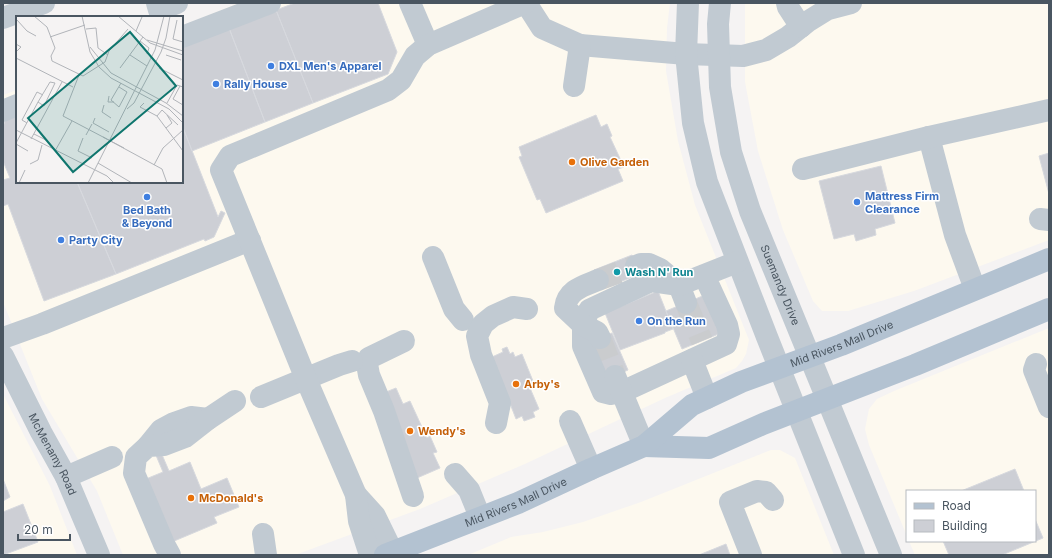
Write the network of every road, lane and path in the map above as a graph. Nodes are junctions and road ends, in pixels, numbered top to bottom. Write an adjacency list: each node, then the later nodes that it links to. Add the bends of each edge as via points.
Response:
1 (44, 3): 11 (street)
2 (157, 3): 3 (street, via 159,10)
3 (177, 3)
4 (270, 3): 13 (street)
5 (410, 3): 14 (street)
6 (525, 3): 14 (street); 15 (street, via 542,28)
7 (688, 3): 16 (street)
8 (720, 3): 17 (street, Suemandy Drive)
9 (787, 3): 12 (street)
10 (851, 3): 12 (street, via 828,9)
11 (3, 18)
12 (801, 27): 17 (street, via 766,50 743,56)
13 (183, 37)
14 (428, 45): 24 (street, via 415,56 401,80 388,90 230,156 221,170)
15 (580, 45): 16 (street); 18 (street)
16 (686, 54): 17 (street); 27 (street, via 693,123 707,182)
17 (719, 54): 42 (street, Suemandy Drive, via 720,87 731,152 750,211)
18 (574, 86)
19 (16, 105): 21 (street)
20 (1049, 110): 22 (street)
21 (3, 111)
22 (930, 137): 23 (street); 31 (street, via 955,236)
23 (803, 169)
24 (250, 240): 37 (street); 46 (street)
25 (433, 257): 35 (street, via 454,308)
26 (1049, 259): 31 (main road, Mid Rivers Mall Drive)
27 (737, 262): 29 (street); 45 (street)
28 (636, 266): 32 (street, via 649,264 660,269)
29 (704, 275): 32 (street); 40 (street, via 729,334 726,344)
30 (598, 280): 36 (street, via 577,289 566,301 565,308)
31 (975, 289): 42 (main road, Mid Rivers Mall Drive)
32 (682, 294): 36 (street, via 651,282 589,310)
33 (527, 309): 55 (street, via 513,307 493,316 483,324 477,336 481,355 500,403)
34 (1049, 309): 50 (main road, Mid Rivers Mall Drive)
35 (463, 320)
36 (583, 324): 38 (street, via 597,332); 47 (street, via 583,346 603,392 610,394)
37 (3, 338)
38 (600, 338)
39 (404, 341): 62 (street, via 369,358 367,364)
40 (701, 351): 47 (street); 49 (street)
41 (3, 356): 60 (street, McMenamy Road)
42 (809, 356): 45 (main road, Mid Rivers Mall Drive); 50 (street, Suemandy Drive)
43 (352, 361): 46 (street)
44 (1036, 364): 52 (street, via 1034,370)
45 (779, 368): 49 (main road, Mid Rivers Mall Drive); 53 (street)
46 (306, 379): 48 (street); 61 (street)
47 (619, 384): 56 (street)
48 (261, 397)
49 (707, 398): 56 (main road, Mid Rivers Mall Drive, via 692,405)
50 (827, 400): 53 (main road, Mid Rivers Mall Drive); 71 (street, Suemandy Drive)
51 (234, 401): 67 (street, via 208,419 191,417 161,430 136,457 134,473)
52 (1049, 407)
53 (796, 411): 56 (main road, Mid Rivers Mall Drive, via 709,448); 70 (street)
54 (570, 421): 58 (street)
55 (496, 423)
56 (644, 446): 58 (main road, Mid Rivers Mall Drive)
57 (112, 457): 60 (street)
58 (591, 469): 64 (main road, Mid Rivers Mall Drive, via 518,503)
59 (455, 474): 64 (street, via 469,490)
60 (66, 477): 66 (street, McMenamy Road)
61 (356, 495): 65 (street, via 375,516); 68 (street, via 359,521)
62 (413, 496)
63 (773, 500): 69 (street, via 766,492 757,491 730,502)
64 (480, 517): 65 (main road, Mid Rivers Mall Drive)
65 (391, 554)
66 (99, 555)
67 (170, 555)
68 (370, 555)
69 (751, 555)
70 (854, 555)
71 (891, 555)

